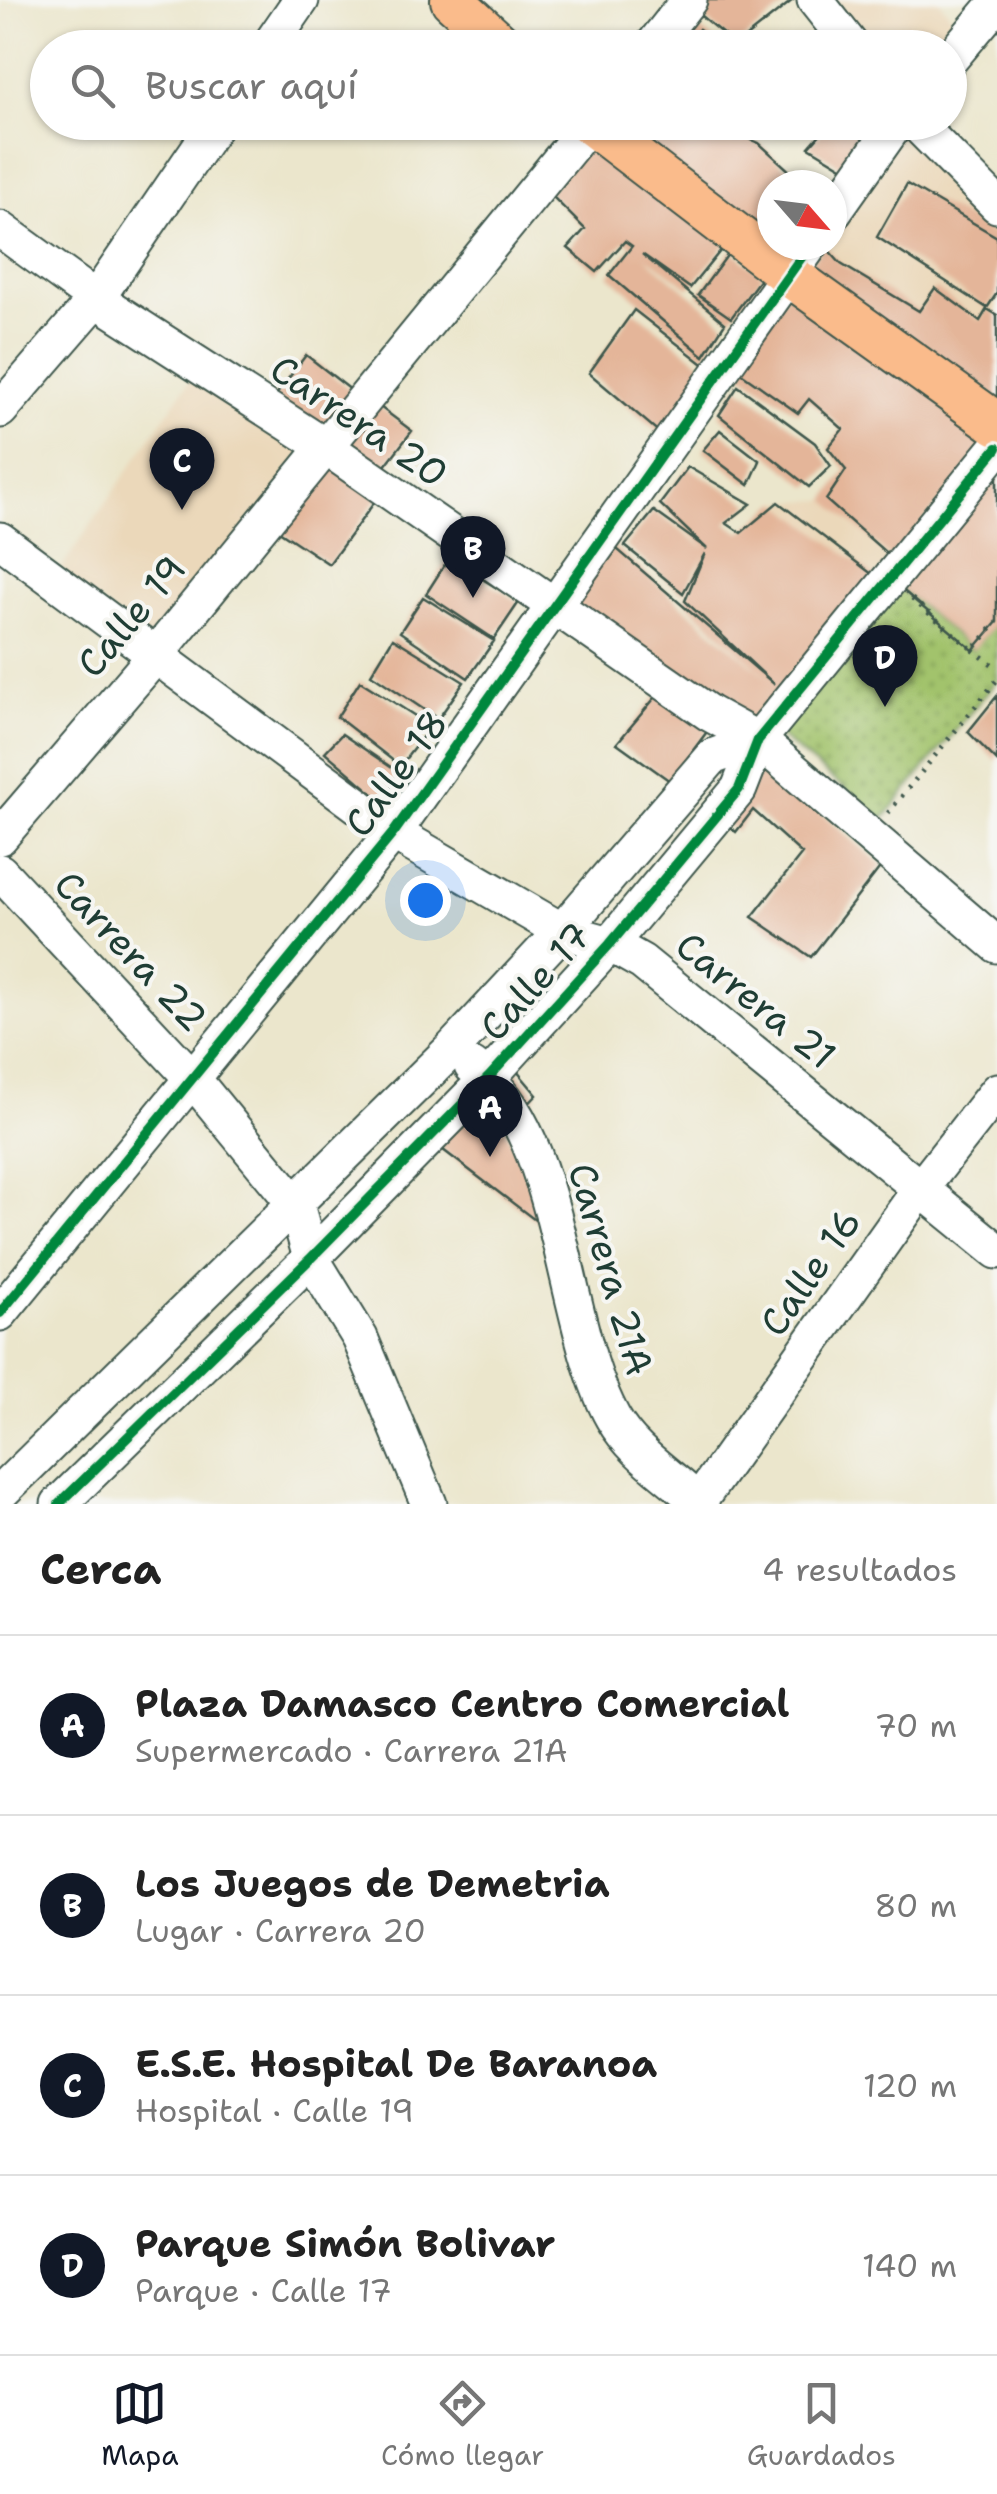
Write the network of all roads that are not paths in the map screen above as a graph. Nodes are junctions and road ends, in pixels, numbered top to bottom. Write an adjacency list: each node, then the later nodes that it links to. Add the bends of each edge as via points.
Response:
1 (301, 0): 6 (street)
2 (452, 0): 7 (main road)
3 (689, 0): 8 (street)
4 (815, 0): 9 (street)
5 (997, 3): 10 (street)
6 (280, 30)
7 (485, 30)
8 (665, 30)
9 (839, 30)
10 (967, 39)
11 (205, 140): 21 (street)
12 (576, 140): 24 (street, Calle 19)
13 (616, 140): 19 (main road)
14 (884, 140): 16 (street)
15 (933, 140): 17 (street)
16 (847, 193)
17 (997, 205)
18 (0, 229): 21 (street, Carrera 20)
19 (757, 232)
20 (799, 260): 23 (main road); 27 (street, Calle 18)
21 (96, 299): 22 (street); 24 (street, Carrera 20)
22 (0, 410)
23 (997, 424)
24 (326, 447): 27 (street, Carrera 20); 28 (street, Calle 19)
25 (997, 448): 29 (street, Calle 17)
26 (0, 540): 28 (street, Carrera 21)
27 (552, 605): 29 (street, Carrera 20, via 709,714); 30 (street, Calle 18)
28 (154, 656): 30 (street, Carrera 21); 31 (street, Calle 19)
29 (758, 740): 33 (street, Calle 17, via 712,757); 34 (street, Calle 17, via 739,789); 35 (street, Carrera 20)
30 (394, 832): 33 (street, Carrera 21); 38 (street, Calle 18)
31 (0, 837)
32 (0, 872): 38 (street, Carrera 22)
33 (562, 932): 34 (street, Carrera 21); 36 (street, Calle 17)
34 (610, 944): 37 (street, Calle 17); 40 (street, Carrera 21, via 642,962)
35 (997, 945)
36 (450, 1051): 37 (street, Carrera 21A); 41 (street, Calle 17)
37 (489, 1077): 43 (street, Calle 17); 48 (street, Carrera 21A, via 541,1171 595,1376 613,1418 635,1449)
38 (192, 1078): 41 (street, Carrera 22); 44 (street, Calle 18)
39 (997, 1092): 40 (street, Calle 16)
40 (921, 1188): 42 (street, Carrera 21); 48 (street, Calle 16)
41 (296, 1205): 43 (street, Carrera 22); 45 (street, Calle 17)
42 (997, 1251)
43 (311, 1258): 46 (street, Calle 17); 50 (street, Carrera 22, via 360,1338)
44 (0, 1314)
45 (132, 1364): 46 (street); 47 (street, Calle 17)
46 (171, 1393): 49 (street, Calle 17)
47 (8, 1471): 49 (street)
48 (698, 1503)
49 (57, 1504)
50 (429, 1504)

